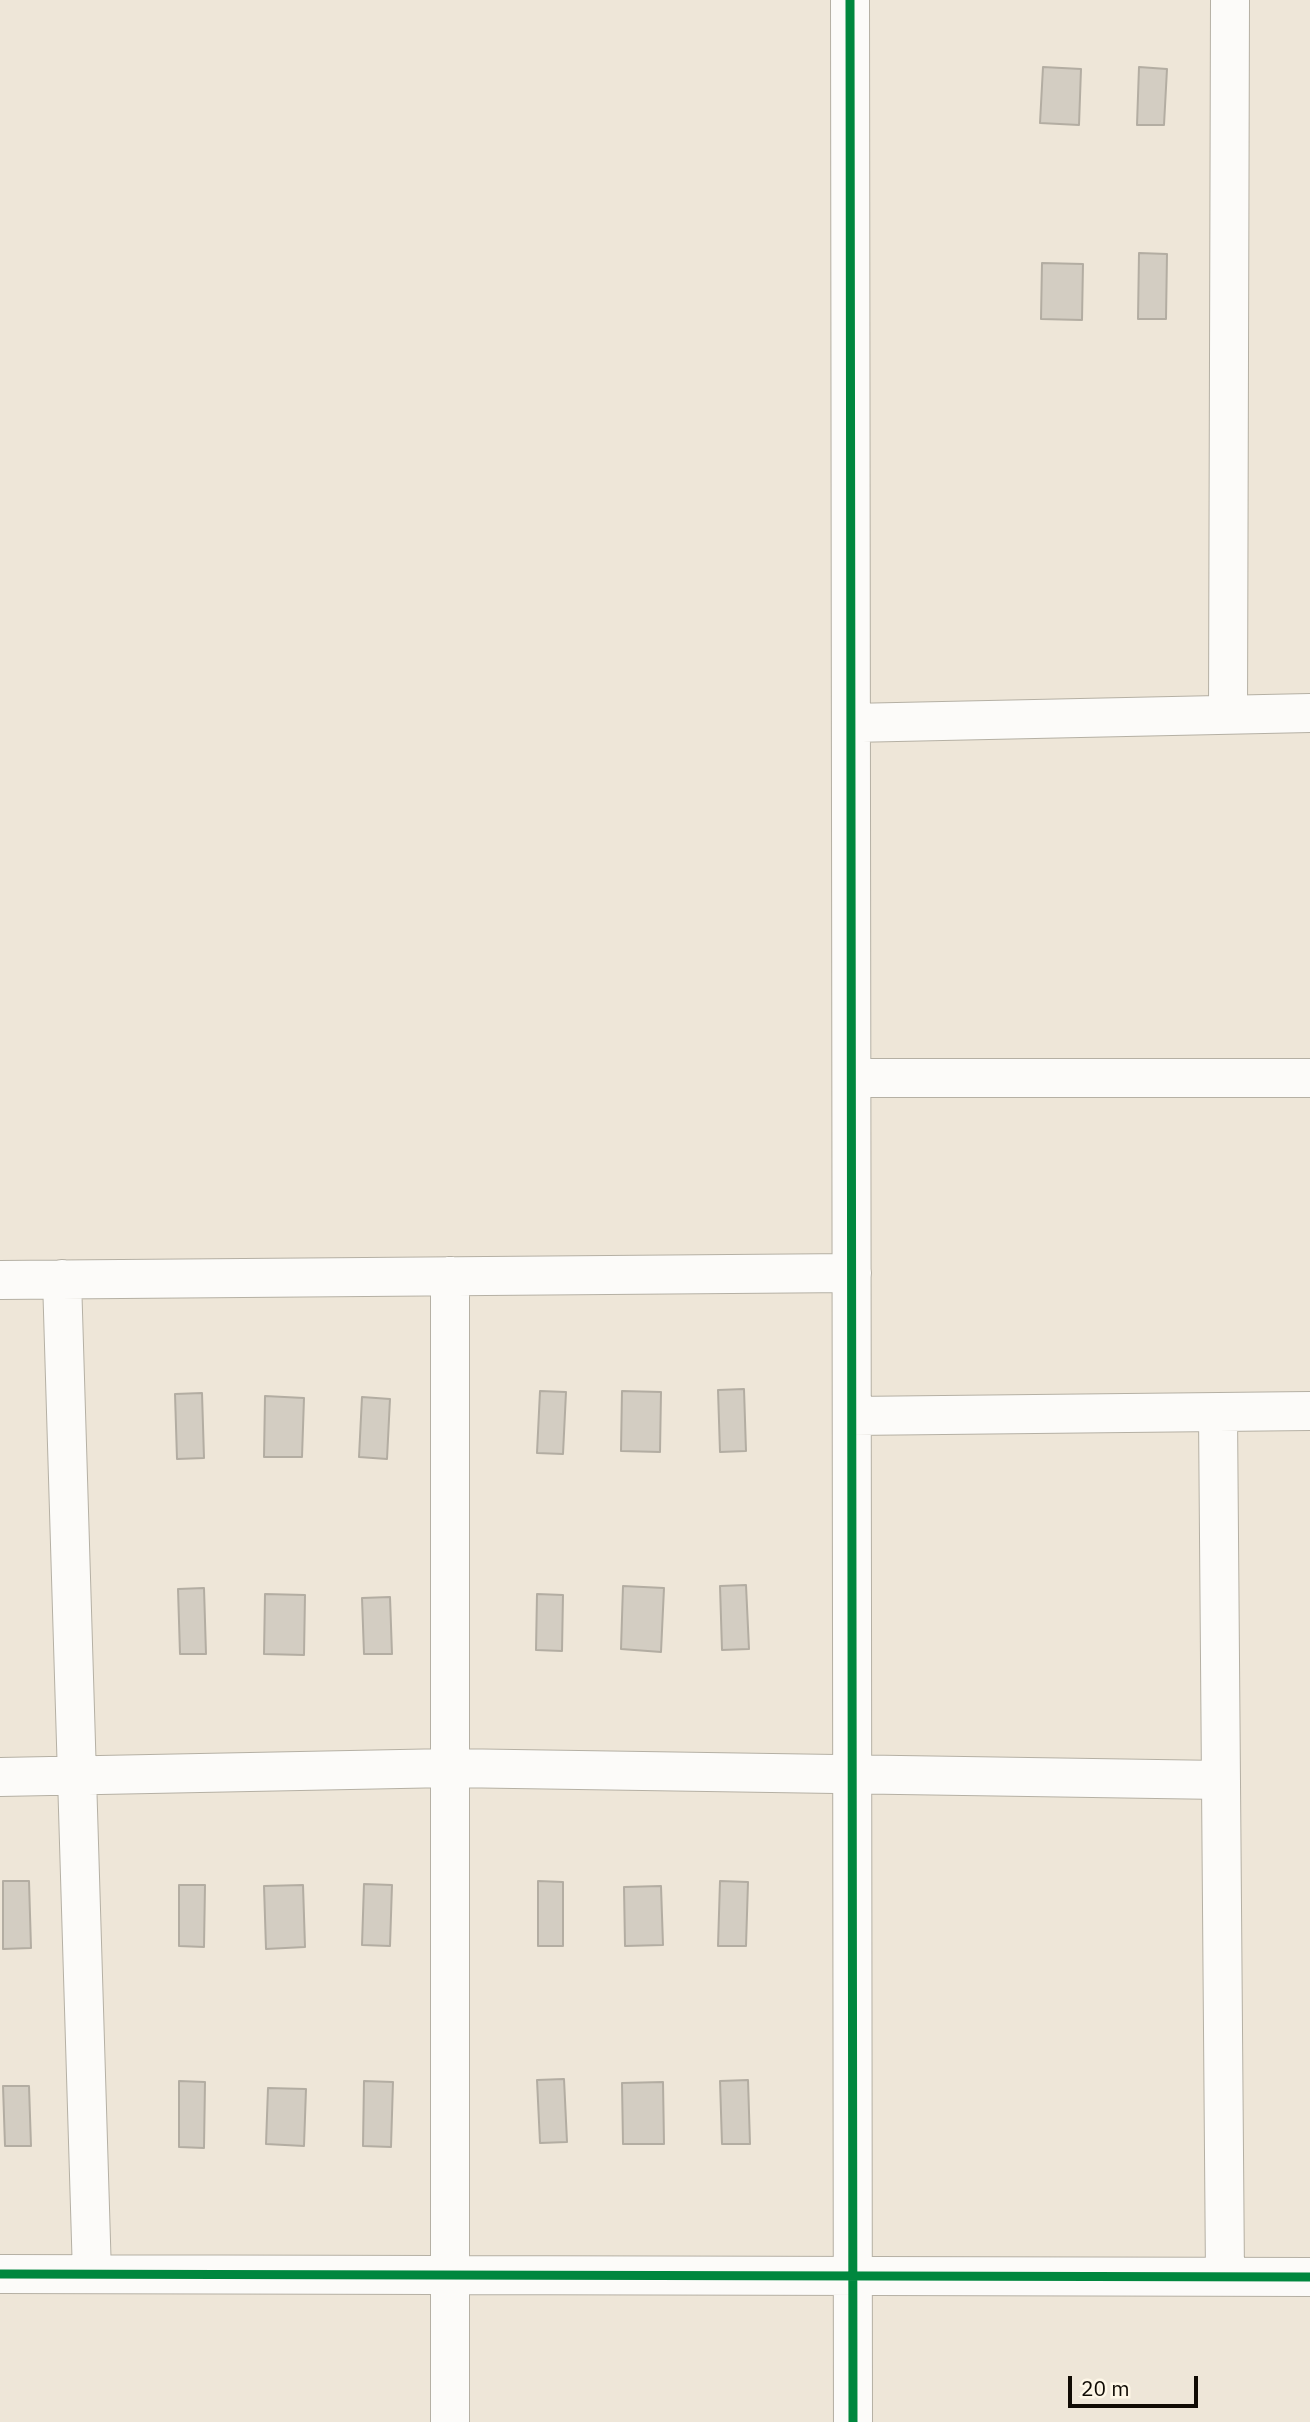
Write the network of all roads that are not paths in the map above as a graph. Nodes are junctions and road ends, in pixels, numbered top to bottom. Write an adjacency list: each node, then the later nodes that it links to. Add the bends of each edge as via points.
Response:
1 (850, 0): 5 (street)
2 (1230, 0): 4 (street)
3 (1310, 713): 4 (street)
4 (1228, 714): 5 (street)
5 (851, 723): 6 (street)
6 (852, 1079): 7 (street); 8 (street)
7 (1310, 1079)
8 (852, 1273): 9 (street); 14 (street)
9 (450, 1276): 10 (street); 15 (street)
10 (62, 1279): 11 (street); 18 (street)
11 (0, 1280)
12 (1310, 1411): 13 (street)
13 (1218, 1413): 14 (street); 19 (street)
14 (852, 1416): 16 (street)
15 (450, 1768): 16 (street); 18 (street); 22 (street)
16 (852, 1776): 19 (street); 23 (street)
17 (0, 1777): 18 (street)
18 (76, 1777): 21 (street)
19 (1221, 1780): 24 (street)
20 (0, 2274): 21 (street)
21 (92, 2274): 22 (street)
22 (450, 2275): 23 (street); 26 (street)
23 (853, 2276): 24 (street); 27 (street)
24 (1225, 2276): 25 (street)
25 (1310, 2277)
26 (450, 2422)
27 (853, 2422)

